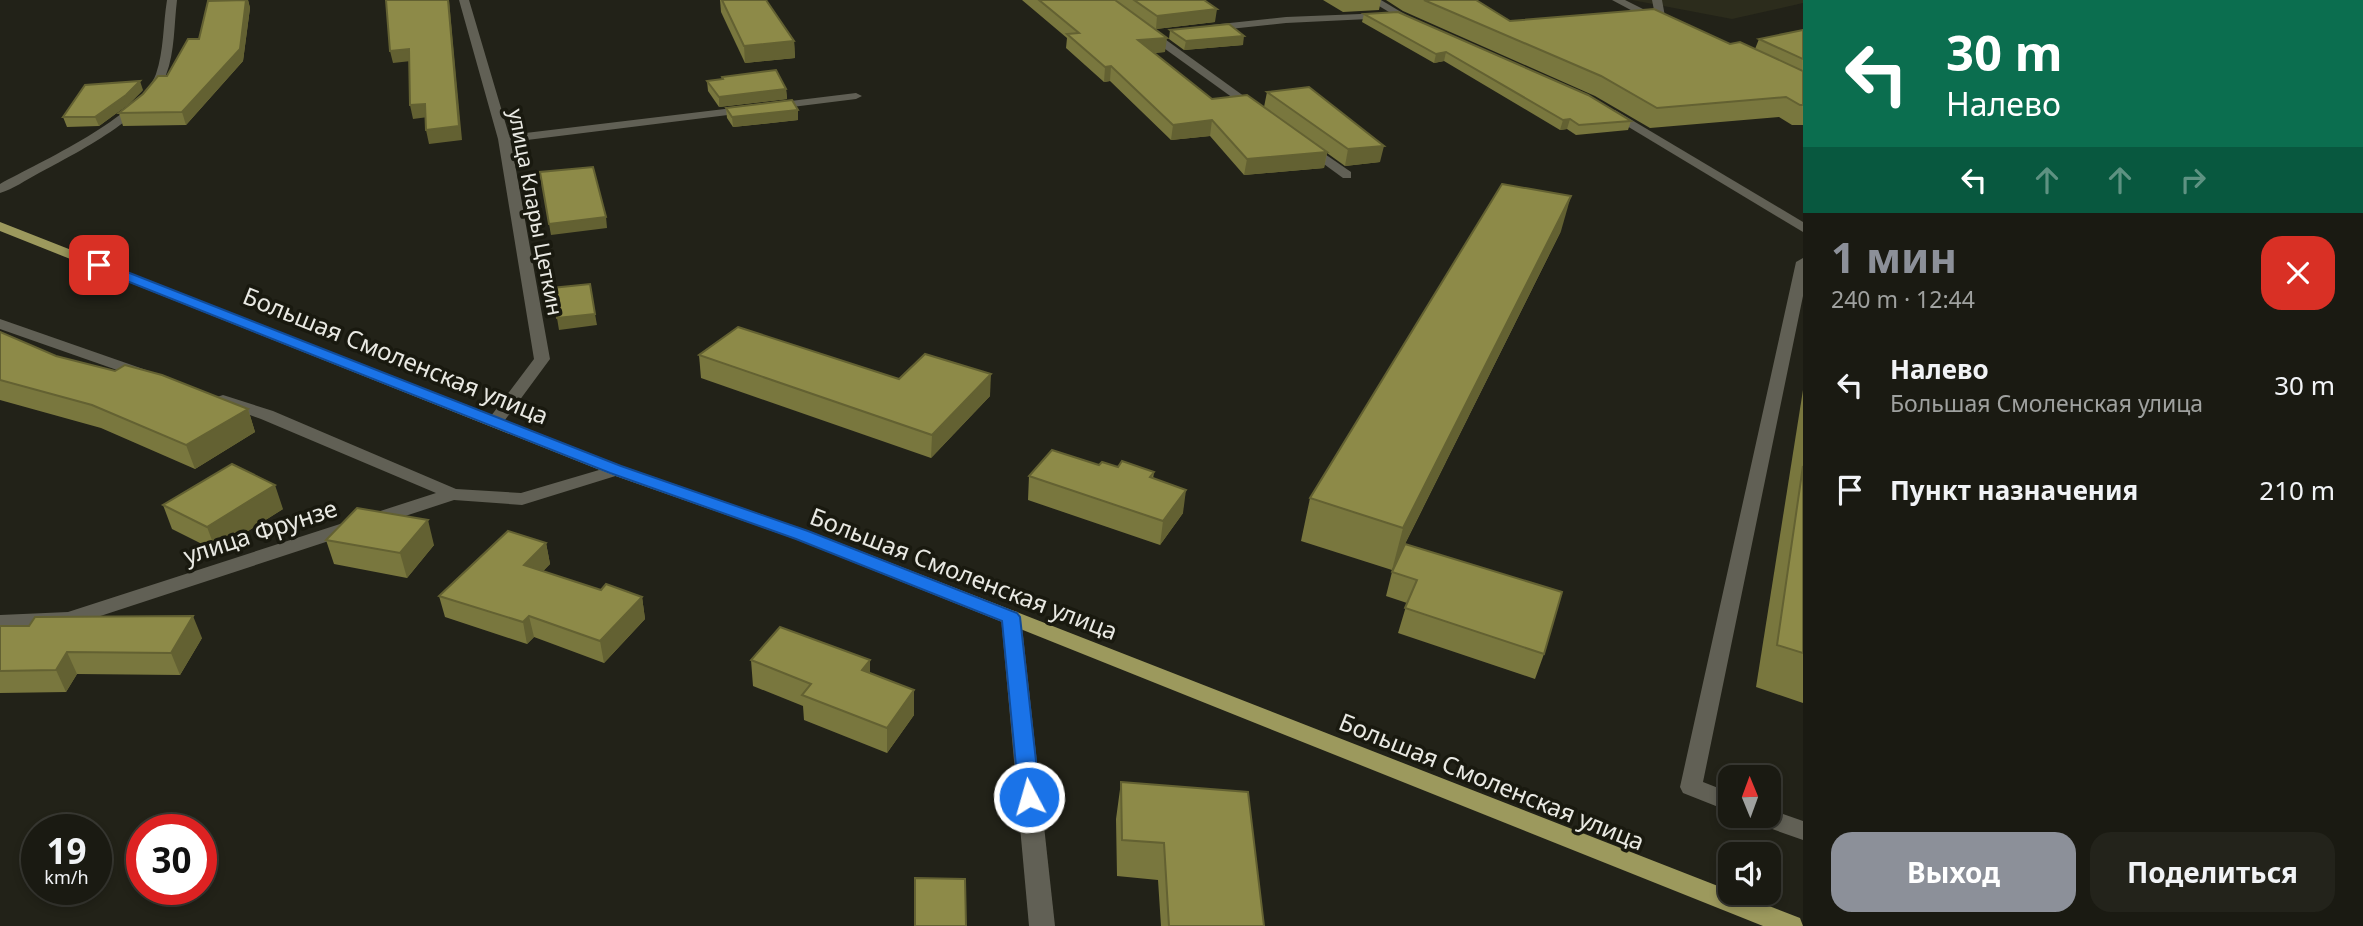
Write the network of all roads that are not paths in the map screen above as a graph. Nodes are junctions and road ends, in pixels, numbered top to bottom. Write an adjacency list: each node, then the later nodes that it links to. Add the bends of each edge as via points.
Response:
1 (172, 0): 20 (street, via 160,78 136,106 88,141)
2 (464, 0): 18 (street, улица Клары Цеткин)
3 (1374, 0): 6 (street)
4 (1617, 0): 8 (street)
5 (1657, 0): 8 (street)
6 (1398, 15): 9 (street); 11 (street)
7 (1133, 21): 13 (street)
8 (1661, 22): 10 (street)
9 (1422, 26)
10 (1673, 27)
11 (1206, 29)
12 (1165, 33): 13 (street)
13 (1152, 35): 16 (street)
14 (856, 96): 18 (street)
15 (1602, 106): 22 (street)
16 (1260, 113)
17 (1293, 136): 19 (street)
18 (504, 139): 29 (street, улица Клары Цеткин, via 542,359)
19 (1347, 175)
20 (0, 189)
21 (1803, 211): 22 (street)
22 (1787, 216): 24 (street)
23 (0, 226): 29 (main road, Большая Смоленская улица)
24 (1803, 228)
25 (1803, 265): 34 (street, via 1691,788)
26 (0, 324): 27 (street)
27 (161, 380)
28 (201, 393): 31 (street, via 267,415)
29 (496, 420): 30 (main road, Большая Смоленская улица)
30 (616, 470): 31 (street, улица Фрунзе, via 522,499); 32 (main road, Большая Смоленская улица, via 802,535)
31 (453, 494): 33 (street, улица Фрунзе, via 69,618)
32 (1011, 617): 37 (street); 38 (main road, Большая Смоленская улица)
33 (0, 622)
34 (1718, 798)
35 (1782, 823): 36 (street)
36 (1803, 831)
37 (1042, 926)
38 (1791, 926)

